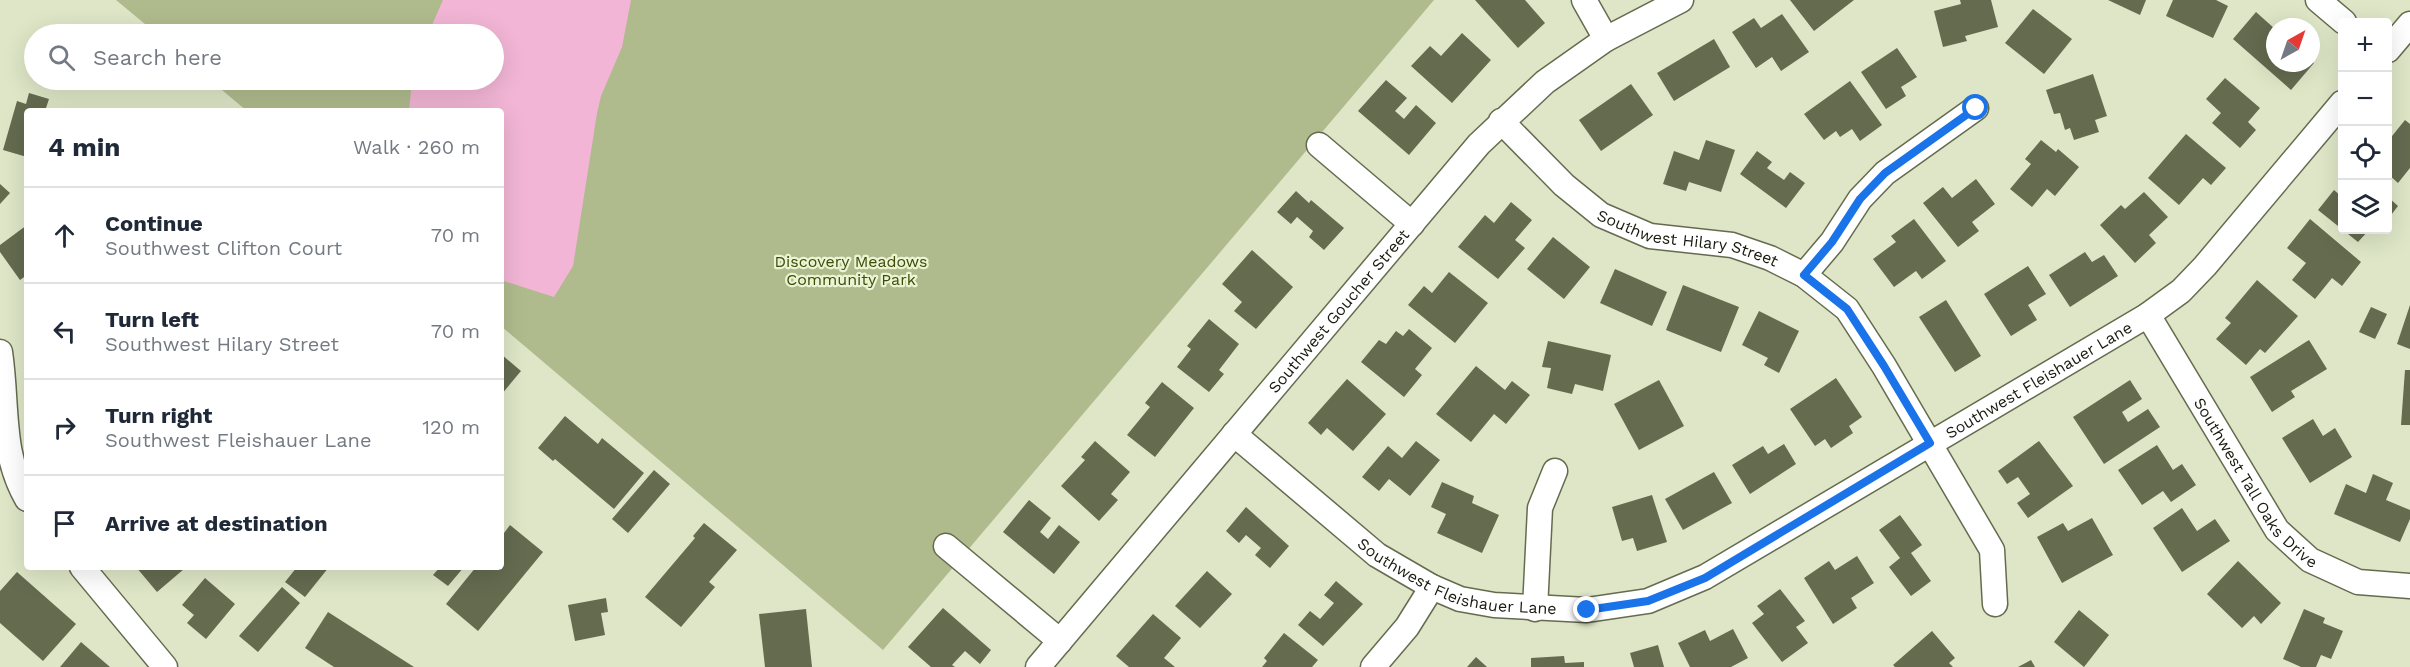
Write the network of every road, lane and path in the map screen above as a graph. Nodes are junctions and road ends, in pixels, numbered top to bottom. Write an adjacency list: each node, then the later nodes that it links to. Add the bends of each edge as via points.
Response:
1 (1584, 0): 6 (street)
2 (1681, 0): 6 (street, Southwest Goucher Street)
3 (2318, 0): 4 (street)
4 (2339, 18)
5 (2410, 24): 7 (street)
6 (1606, 39): 10 (street, Southwest Goucher Street, via 1545,82)
7 (2392, 45)
8 (1976, 108): 13 (street, via 1885,173 1860,199)
9 (2338, 109): 14 (street, Southwest Fleishauer Lane, via 2205,266 2181,291)
10 (1501, 121): 12 (street, Southwest Goucher Street); 13 (street, Southwest Hilary Street, via 1564,185 1601,215 1650,236 1732,245)
11 (1319, 145): 12 (street)
12 (1412, 224): 16 (street, Southwest Goucher Street)
13 (1804, 275): 17 (street, Southwest Hilary Street, via 1847,309)
14 (2148, 315): 17 (street, Southwest Fleishauer Lane); 22 (street, Southwest Tall Oaks Drive, via 2277,530 2310,560 2358,582)
15 (0, 352): 19 (street, via 4,456)
16 (1234, 434): 23 (street, Southwest Fleishauer Lane, via 1377,555); 26 (street, Southwest Goucher Street)
17 (1930, 443): 24 (street, Southwest Hilary Street, via 1992,550); 25 (street, Southwest Fleishauer Lane, via 1705,578 1648,601 1587,610)
18 (1556, 471): 25 (street, via 1540,508)
19 (24, 496)
20 (946, 546): 26 (street)
21 (84, 570): 27 (street)
22 (2410, 585)
23 (1432, 587): 25 (street, Southwest Fleishauer Lane, via 1460,599); 29 (street, via 1407,627)
24 (1995, 604)
25 (1534, 609)
26 (1060, 641): 28 (street, Southwest Goucher Street)
27 (165, 667)
28 (1038, 667)
29 (1373, 667)

